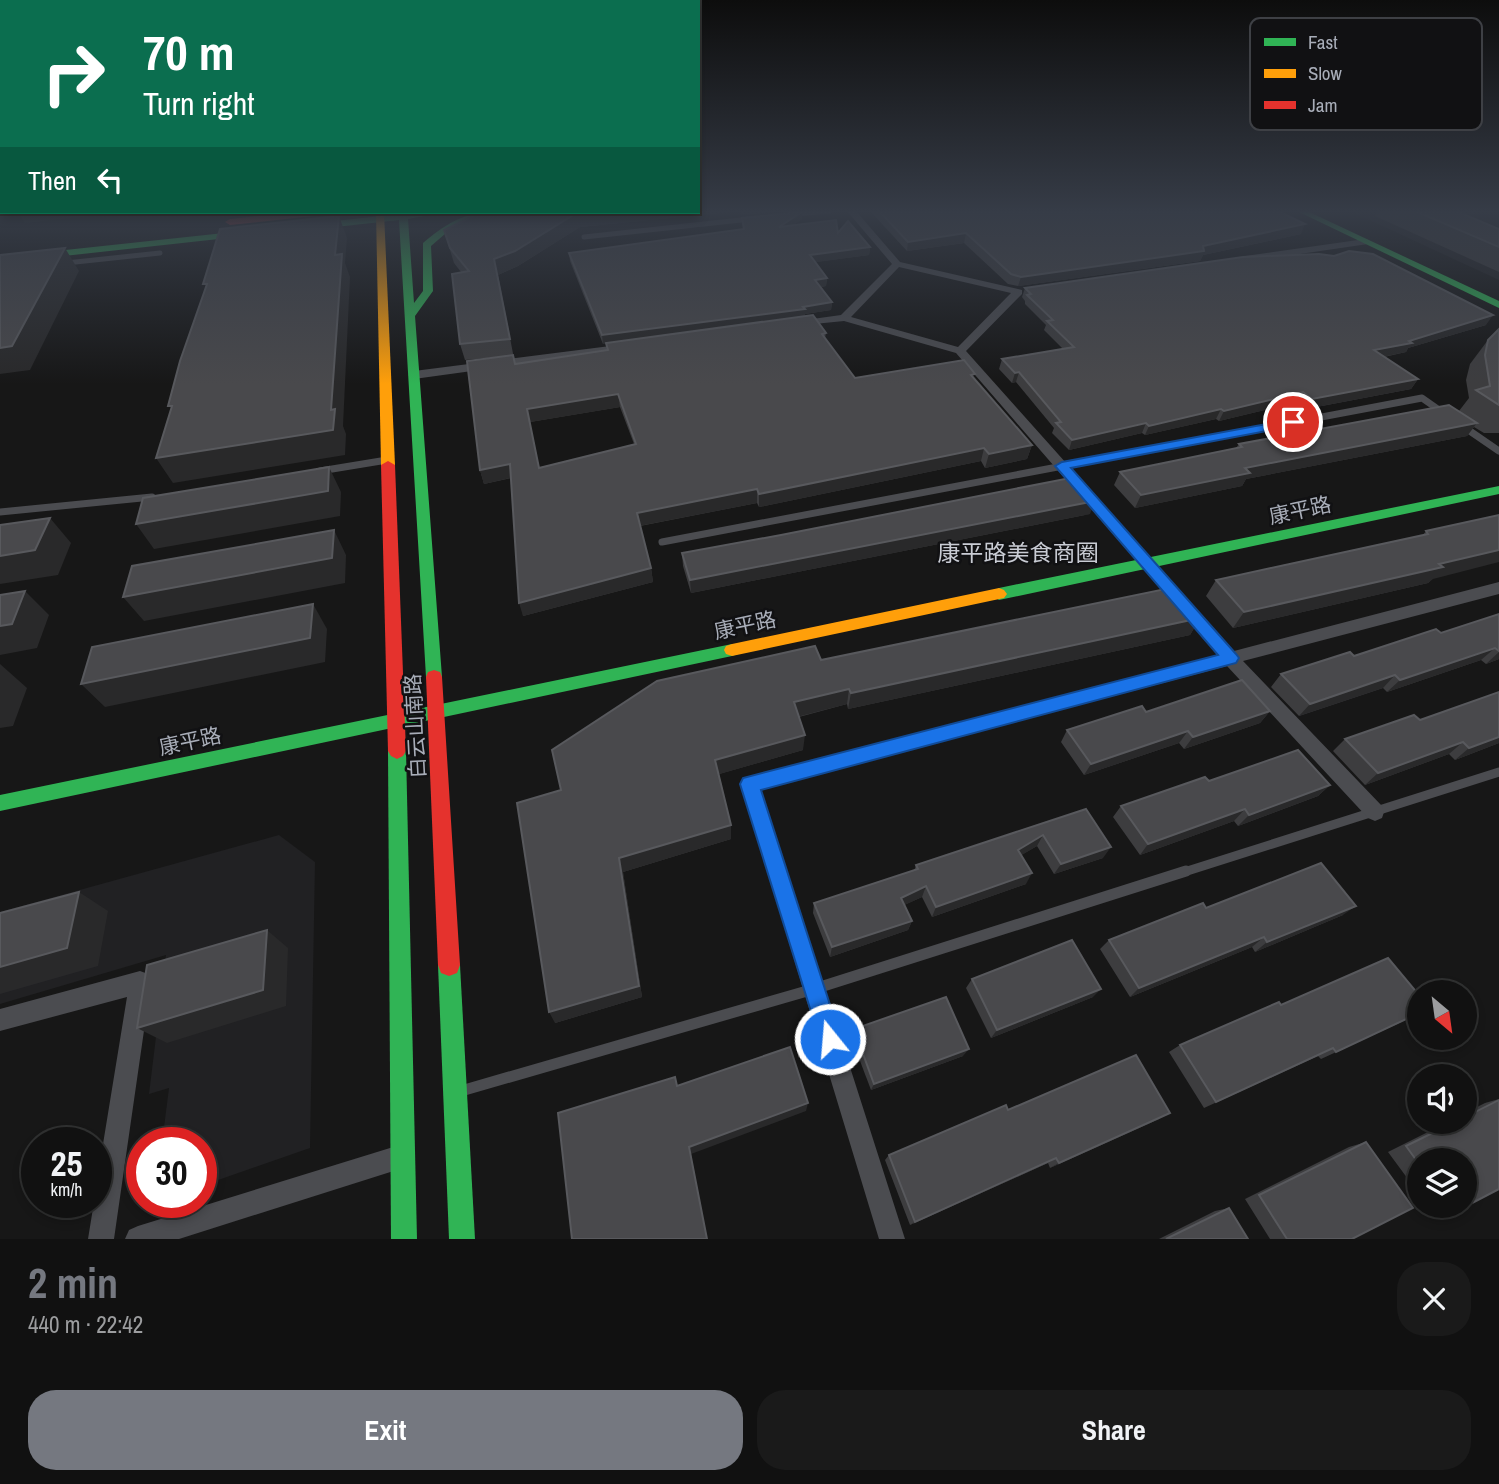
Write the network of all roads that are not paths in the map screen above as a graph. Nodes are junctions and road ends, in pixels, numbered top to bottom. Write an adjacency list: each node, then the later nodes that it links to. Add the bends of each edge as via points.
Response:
1 (382, 269): 18 (main road, 白云山南路)
2 (407, 269): 11 (main road, 白云山南路)
3 (427, 269): 11 (main road, via 428,291)
4 (892, 269): 12 (street)
5 (918, 269): 9 (street)
6 (1429, 269): 10 (main road)
7 (1438, 269): 10 (main road)
8 (1031, 290): 9 (street)
9 (1018, 292): 15 (street)
10 (1494, 296)
11 (410, 316): 16 (main road, 白云山南路)
12 (844, 318): 13 (street); 15 (street)
13 (788, 326)
14 (636, 346): 16 (street)
15 (960, 351): 19 (street)
16 (414, 375): 28 (main road, 白云山南路)
17 (1499, 451): 19 (lane, via 1422,398)
18 (390, 459): 20 (lane); 29 (main road, 白云山南路)
19 (1062, 466): 24 (lane); 25 (street)
20 (308, 472)
21 (1499, 490): 25 (main road, 康平路)
22 (158, 496): 23 (lane)
23 (0, 512)
24 (662, 542)
25 (1147, 563): 27 (street); 28 (main road, 康平路)
26 (1499, 588): 27 (street)
27 (1230, 658): 32 (street); 33 (street, via 750,784)
28 (436, 710): 29 (main road, 康平路); 35 (main road, 白云山南路)
29 (397, 719): 31 (main road, 康平路); 36 (main road, 白云山南路)
30 (1497, 776): 32 (lane)
31 (0, 803)
32 (1374, 811): 33 (lane)
33 (814, 989): 35 (lane); 41 (street)
34 (0, 1020): 37 (street, via 140,982)
35 (455, 1092): 40 (main road, 白云山南路)
36 (403, 1156): 38 (street); 39 (main road, 白云山南路)
37 (101, 1239)
38 (138, 1239)
39 (404, 1239)
40 (463, 1239)
41 (892, 1239)

